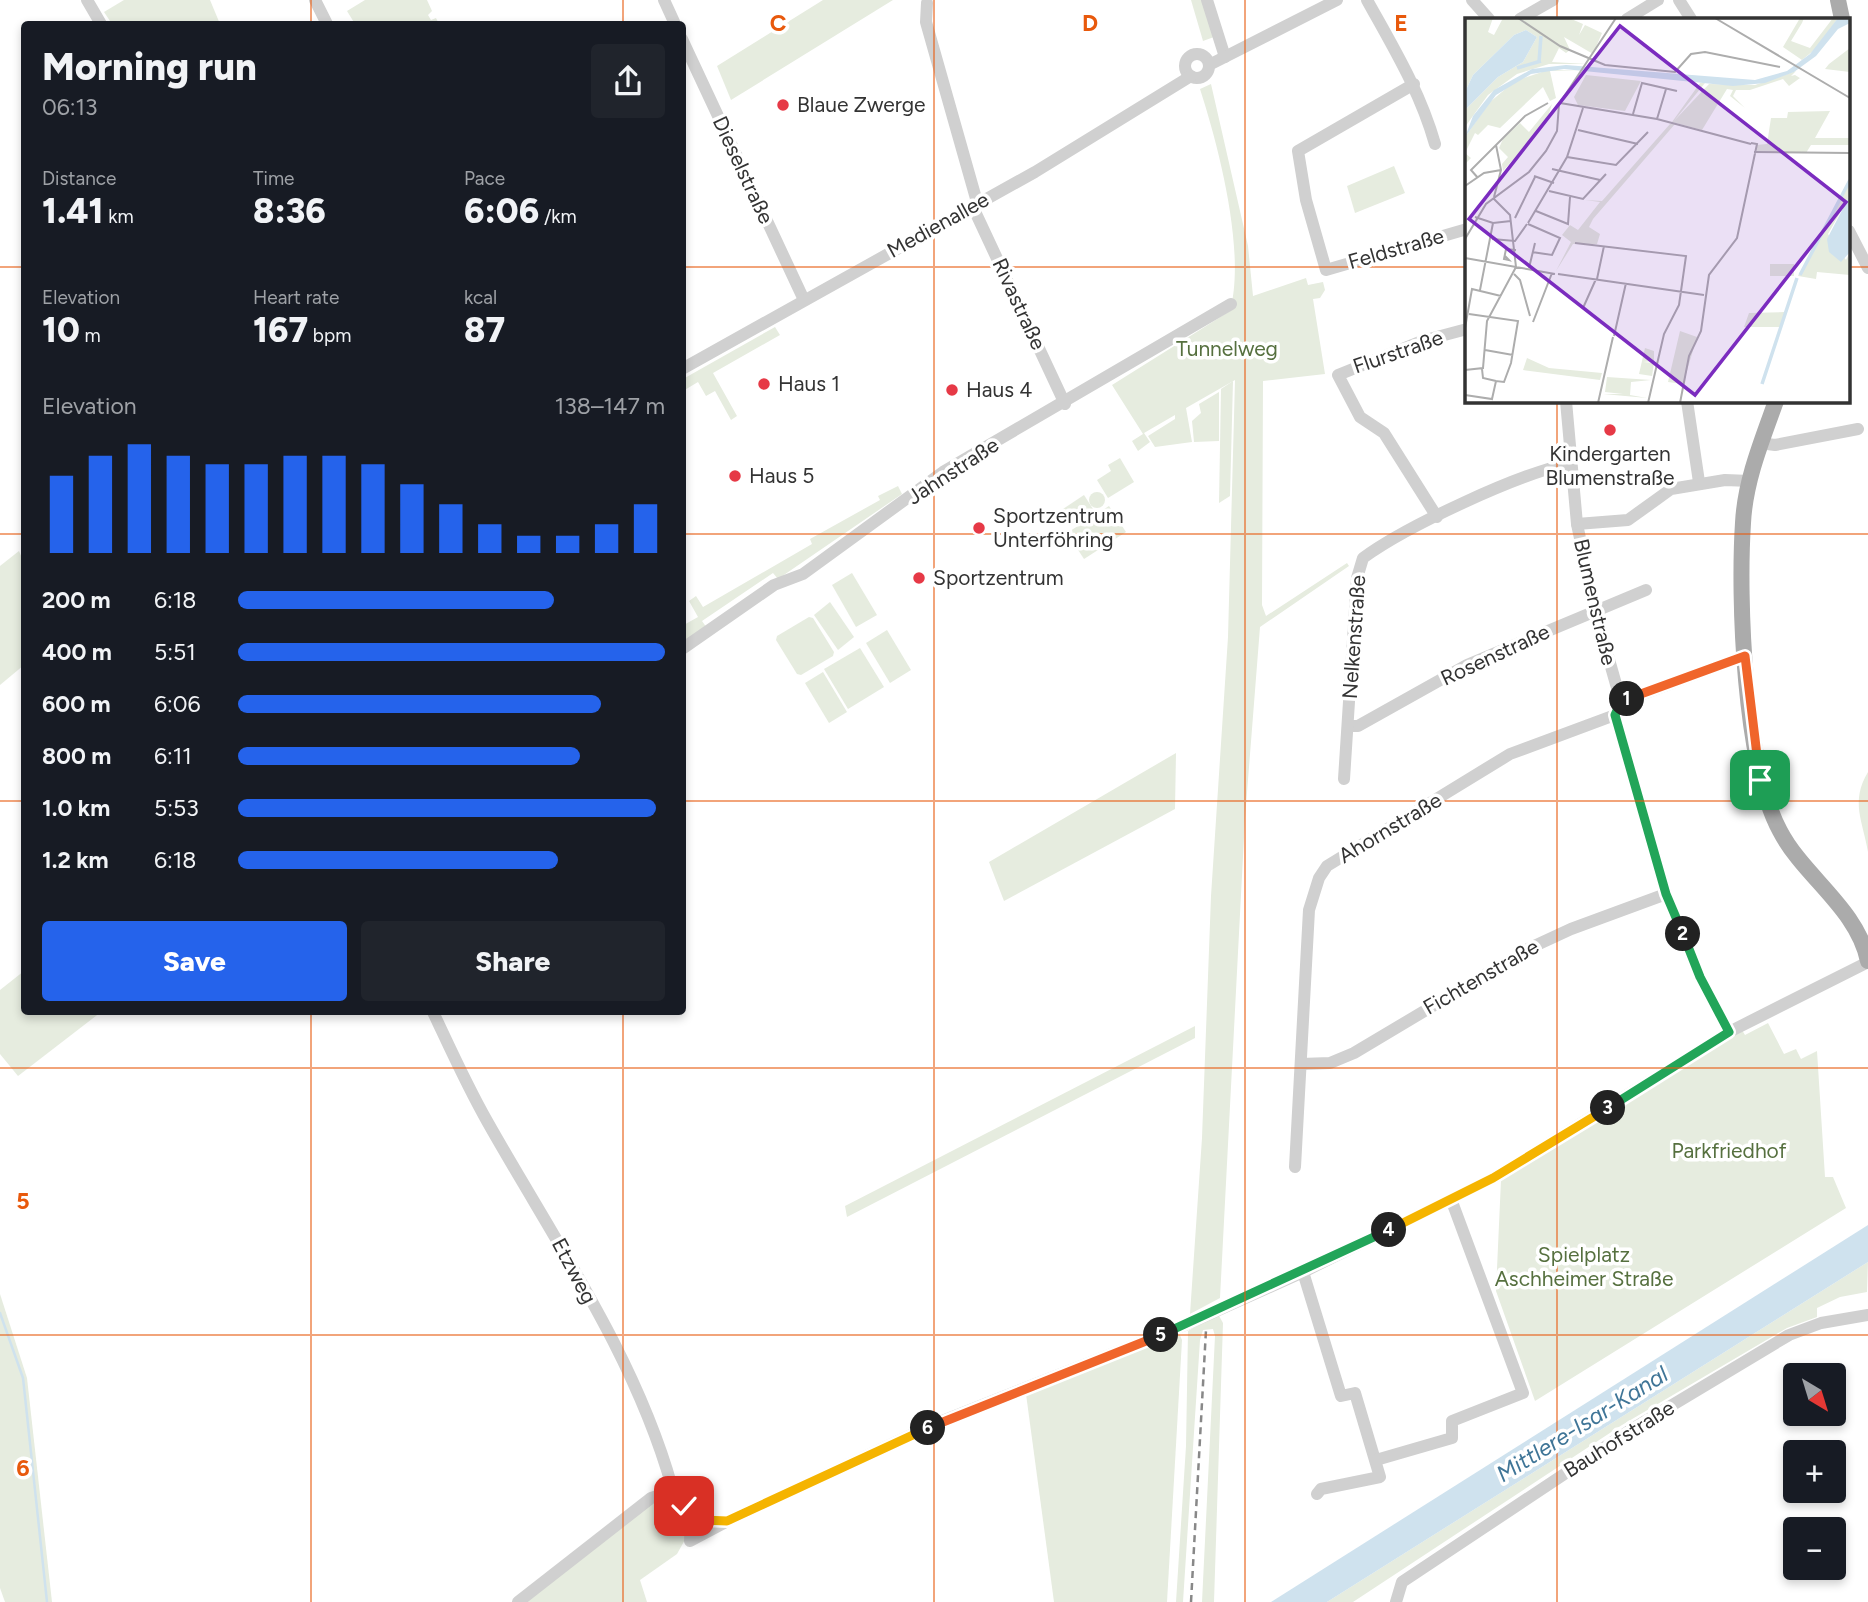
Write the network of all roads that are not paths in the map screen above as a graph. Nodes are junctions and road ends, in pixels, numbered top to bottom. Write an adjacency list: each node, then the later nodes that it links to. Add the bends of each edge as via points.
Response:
1 (87, 0): 18 (street)
2 (315, 0): 19 (street)
3 (664, 0): 20 (street)
4 (1207, 0): 22 (street)
5 (1337, 0): 22 (street)
6 (1367, 0): 25 (street)
7 (1472, 0): 13 (street)
8 (1553, 0): 14 (street)
9 (1658, 0): 15 (street)
10 (1679, 0): 16 (street)
11 (1838, 0): 17 (main road)
12 (927, 3): 27 (street, Rivastraße, via 926,22)
13 (1488, 18)
14 (1522, 18)
15 (1629, 18)
16 (1690, 18)
17 (1842, 18)
18 (99, 21)
19 (326, 21)
20 (674, 21)
21 (686, 48): 31 (street, Dieselstraße)
22 (1224, 57): 23 (street)
23 (1209, 65): 24 (street, via 1203,77); 24 (street, via 1202,55 1191,56 1185,66)
24 (1191, 76): 27 (street, Medienallee)
25 (1414, 84): 26 (street); 28 (street, Feldstraße, via 1298,151 1326,270)
26 (1436, 144)
27 (974, 204): 31 (street, Medienallee); 38 (street, Rivastraße)
28 (1465, 230)
29 (1850, 233): 30 (street)
30 (1868, 268)
31 (804, 300): 34 (street, Medienallee)
32 (1231, 304): 38 (street, Jahnstraße)
33 (1465, 330): 44 (street, Flurstraße, via 1422,341 1338,375 1360,417 1384,433)
34 (686, 367)
35 (1566, 402): 41 (street, Blumenstraße)
36 (1687, 402): 43 (street)
37 (1776, 402): 40 (main road)
38 (1065, 404): 48 (street, Jahnstraße, via 943,472 803,574 774,585)
39 (1858, 429): 40 (street, via 1775,445)
40 (1760, 443): 42 (main road)
41 (1571, 463): 44 (street, Nelkenstraße); 45 (street, Blumenstraße)
42 (1750, 481): 43 (street); 49 (main road, via 1743,521)
43 (1699, 482): 45 (street, via 1659,495 1628,520)
44 (1437, 517): 52 (street, Nelkenstraße, via 1371,552 1358,566)
45 (1577, 524): 47 (street, Blumenstraße)
46 (1646, 590): 47 (street, Rosenstraße)
47 (1595, 610): 50 (street, Blumenstraße); 52 (street, Rosenstraße, via 1467,665 1358,726)
48 (686, 646)
49 (1745, 656): 50 (street); 55 (main road, via 1760,780 1769,807 1805,869 1855,926)
50 (1621, 702): 51 (street)
51 (1615, 715): 54 (street); 58 (street, Ahornstraße, via 1510,754 1327,866 1309,909)
52 (1348, 726): 53 (street, Nelkenstraße)
53 (1344, 779)
54 (1666, 894): 57 (street, via 1700,977); 58 (street, Fichtenstraße, via 1530,948 1354,1053 1329,1063)
55 (1868, 962): 57 (street)
56 (434, 1015): 64 (street, Etzweg, via 487,1121 540,1207 636,1388 656,1433)
57 (1729, 1032): 60 (street, via 1558,1139)
58 (1301, 1064): 59 (street, Ahornstraße)
59 (1295, 1167)
60 (1451, 1199): 61 (street); 63 (street, via 1523,1393 1452,1421 1452,1438)
61 (1303, 1272): 63 (street, via 1333,1379 1341,1396 1355,1393); 67 (street, via 1122,1351 937,1423)
62 (1868, 1315): 69 (street, Bauhofstraße, via 1821,1323 1789,1335 1629,1431 1402,1583)
63 (1376, 1460): 65 (street, via 1380,1477 1321,1489)
64 (673, 1491): 66 (street, Etzweg); 68 (street, via 651,1498)
65 (1317, 1494)
66 (684, 1506): 67 (street, via 703,1520); 67 (street, Etzweg, via 690,1541)
67 (727, 1521)
68 (518, 1602)
69 (1396, 1602)

